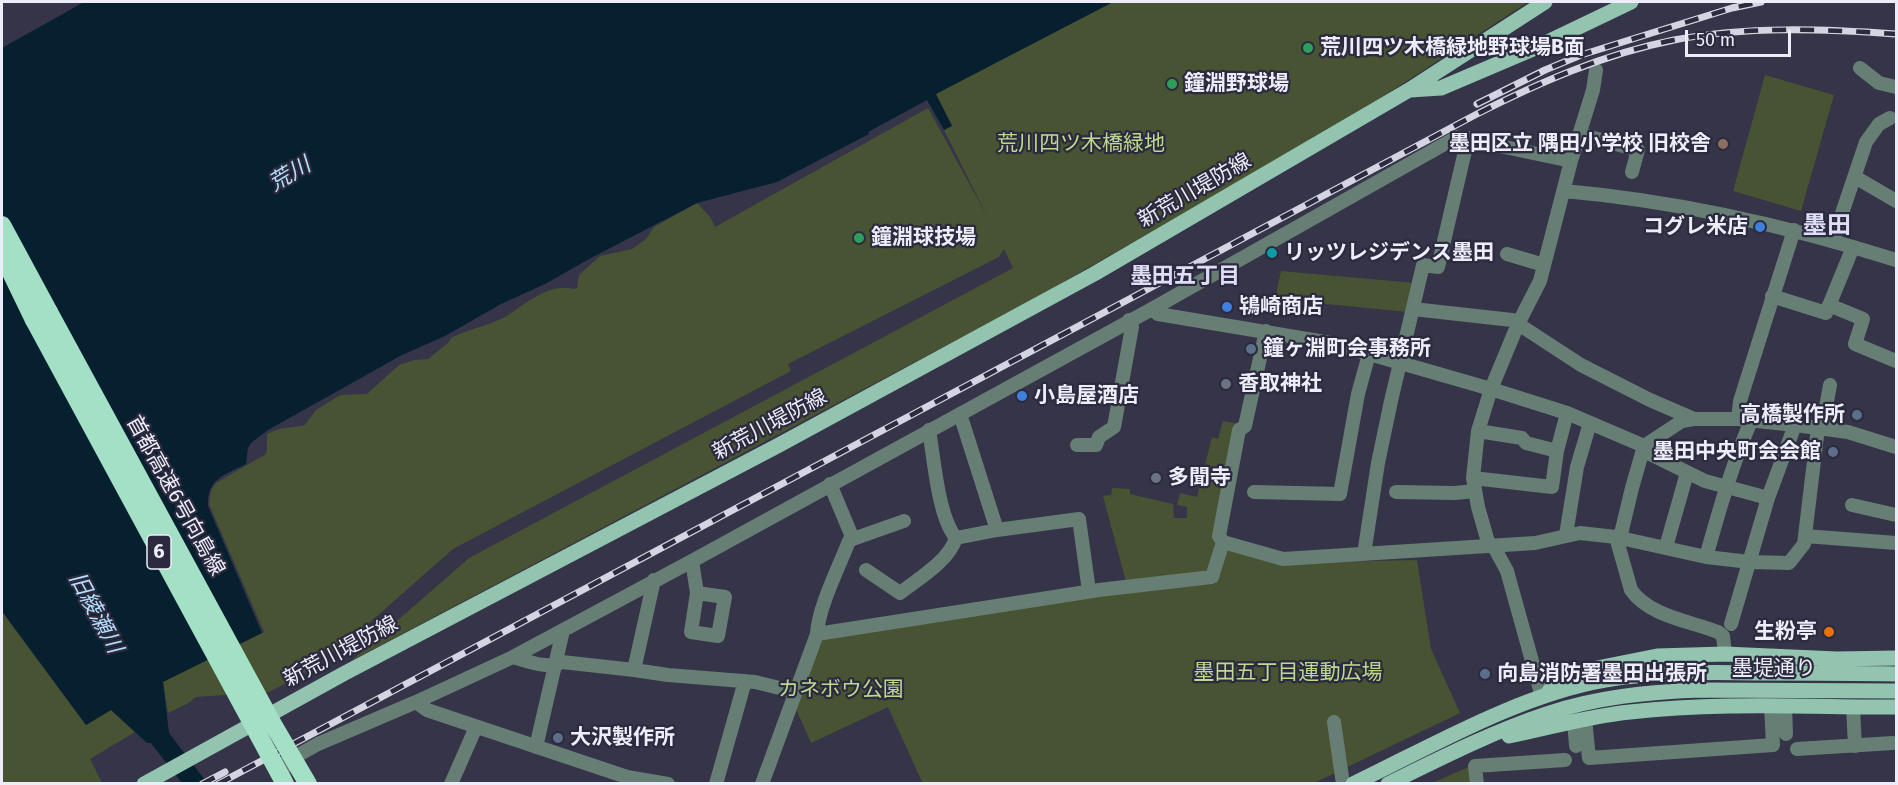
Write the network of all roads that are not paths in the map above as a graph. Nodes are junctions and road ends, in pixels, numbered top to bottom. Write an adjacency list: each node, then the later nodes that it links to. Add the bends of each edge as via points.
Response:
1 (1545, 2): 6 (main road, 新荒川堤防線)
2 (1631, 2): 6 (main road, 新荒川堤防線, via 1441,88)
3 (1860, 68): 5 (street, via 1879,83)
4 (1596, 70): 8 (street)
5 (1896, 87)
6 (1409, 90): 109 (main road, 新荒川堤防線, via 1094,274)
7 (1890, 118): 12 (street, via 1879,124 1866,142)
8 (1579, 134): 10 (street); 11 (street, via 1638,150)
9 (1468, 138): 10 (street); 27 (street, via 1457,136); 28 (street, via 1438,267 1423,265)
10 (1571, 161): 13 (street)
11 (1632, 172)
12 (1855, 177): 14 (street); 18 (street)
13 (1564, 191): 16 (street, via 1664,202); 24 (street)
14 (1896, 201)
15 (2, 225): 29 (highway, 6)
16 (1794, 230): 18 (street); 25 (street)
17 (2, 232): 29 (highway, 首都高速6号向島線 / 6)
18 (1833, 240): 19 (street)
19 (1853, 246): 22 (street); 26 (street)
20 (2, 254): 29 (highway)
21 (1507, 254): 24 (street)
22 (1896, 260)
23 (2, 261): 29 (highway)
24 (1545, 265): 31 (street)
25 (1772, 296): 26 (street, via 1826,313); 41 (street, via 1740,402)
26 (1829, 305): 34 (street, via 1863,319 1855,344)
27 (1152, 309): 30 (street); 32 (street, via 1158,314)
28 (1413, 309): 31 (street); 35 (street)
29 (42, 316): 110 (highway, 首都高速6号向島線 / 6, bridge); 111 (highway, 首都高速6号向島線 / 6, bridge)
30 (1128, 320): 39 (street); 47 (street, via 1132,327 1114,427 1096,445)
31 (1518, 324): 37 (street); 40 (street, via 1581,365)
32 (1266, 331): 33 (street, via 1331,342); 67 (street, via 1245,426 1239,430 1219,536)
33 (1369, 354): 35 (street); 55 (street, via 1340,494)
34 (1896, 361)
35 (1401, 362): 37 (street); 71 (street, via 1380,453)
36 (1830, 385): 44 (street)
37 (1491, 389): 38 (street); 46 (street)
38 (1567, 413): 42 (street); 50 (street)
39 (960, 414): 45 (street); 61 (street)
40 (1694, 419): 41 (street); 48 (street, via 1682,421)
41 (1744, 420): 43 (street); 54 (street)
42 (1590, 423): 48 (street); 62 (street, via 1577,467)
43 (1795, 425): 44 (street); 57 (street)
44 (1820, 428): 49 (street); 63 (street)
45 (929, 430): 52 (street); 64 (street, via 941,501)
46 (1478, 431): 50 (street, via 1522,438 1526,443); 53 (street)
47 (1077, 445)
48 (1644, 446): 51 (street, via 1650,454); 65 (street)
49 (1896, 447)
50 (1557, 451): 53 (street, via 1552,487)
51 (1687, 473): 54 (street); 70 (street)
52 (831, 483): 66 (street); 73 (street)
53 (1474, 484): 56 (street, via 1455,493); 69 (street, via 1488,542)
54 (1726, 486): 57 (street); 72 (street)
55 (1254, 492)
56 (1396, 492)
57 (1768, 498): 74 (street)
58 (1852, 505): 59 (street)
59 (1896, 515)
60 (904, 521): 66 (street)
61 (997, 530): 64 (street); 77 (street, via 1079,519)
62 (1566, 535): 65 (street); 69 (street)
63 (1805, 536): 68 (street); 74 (street, via 1789,563)
64 (956, 538): 75 (street, via 947,556 900,593)
65 (1618, 538): 70 (street); 82 (street, via 1636,597 1666,614 1718,632 1724,636)
66 (853, 539): 81 (street, via 834,579)
67 (1223, 542): 71 (street, via 1283,559); 77 (street, via 1212,577)
68 (1896, 543)
69 (1494, 547): 71 (street); 91 (street, via 1508,571)
70 (1666, 547): 72 (street)
71 (1364, 554)
72 (1706, 557): 74 (street)
73 (692, 561): 76 (street); 78 (street)
74 (1750, 562): 79 (street)
75 (866, 570)
76 (654, 580): 80 (street); 86 (street)
77 (1089, 591): 81 (street)
78 (697, 592)
79 (1731, 624)
80 (561, 631): 83 (street); 85 (street)
81 (817, 634): 90 (street)
82 (1725, 654): 84 (main road, 墨堤通り); 91 (main road, 墨堤通り, via 1657,656 1597,668 1568,677)
83 (513, 657): 85 (street); 92 (street)
84 (1896, 658)
85 (556, 666): 86 (street, via 562,662); 104 (street)
86 (633, 670): 88 (street)
87 (1896, 674): 91 (main road, 墨堤通り, via 1664,674 1604,681)
88 (745, 681): 90 (street); 114 (street)
89 (1896, 691): 101 (main road, 墨堤通り, via 1667,691 1579,705 1536,717)
90 (796, 692): 115 (street)
91 (1542, 697): 117 (main road, 墨堤通り)
92 (416, 702): 98 (street, via 427,710); 110 (street, via 284,763)
93 (1778, 706): 94 (main road, 墨堤通り); 96 (main road, 墨堤通り, via 1673,708); 96 (street, via 1773,745 1589,758); 99 (street)
94 (1853, 707): 95 (main road, 墨堤通り); 103 (street)
95 (1896, 707)
96 (1579, 720): 101 (main road, 墨堤通り); 102 (street)
97 (1334, 722): 116 (street)
98 (476, 727): 104 (street); 112 (street)
99 (1786, 734)
100 (1893, 743): 103 (street)
101 (1473, 744): 107 (street); 118 (main road, 墨堤通り)
102 (1576, 746)
103 (1855, 746): 105 (street)
104 (536, 747): 108 (street)
105 (1797, 749)
106 (1564, 760): 107 (street)
107 (1475, 766): 119 (street)
108 (626, 780): 113 (street)
109 (147, 782)
110 (286, 783)
111 (308, 783)
112 (451, 783)
113 (668, 783)
114 (716, 783)
115 (762, 783)
116 (1343, 783)
117 (1353, 783)
118 (1388, 783)
119 (1477, 783)

